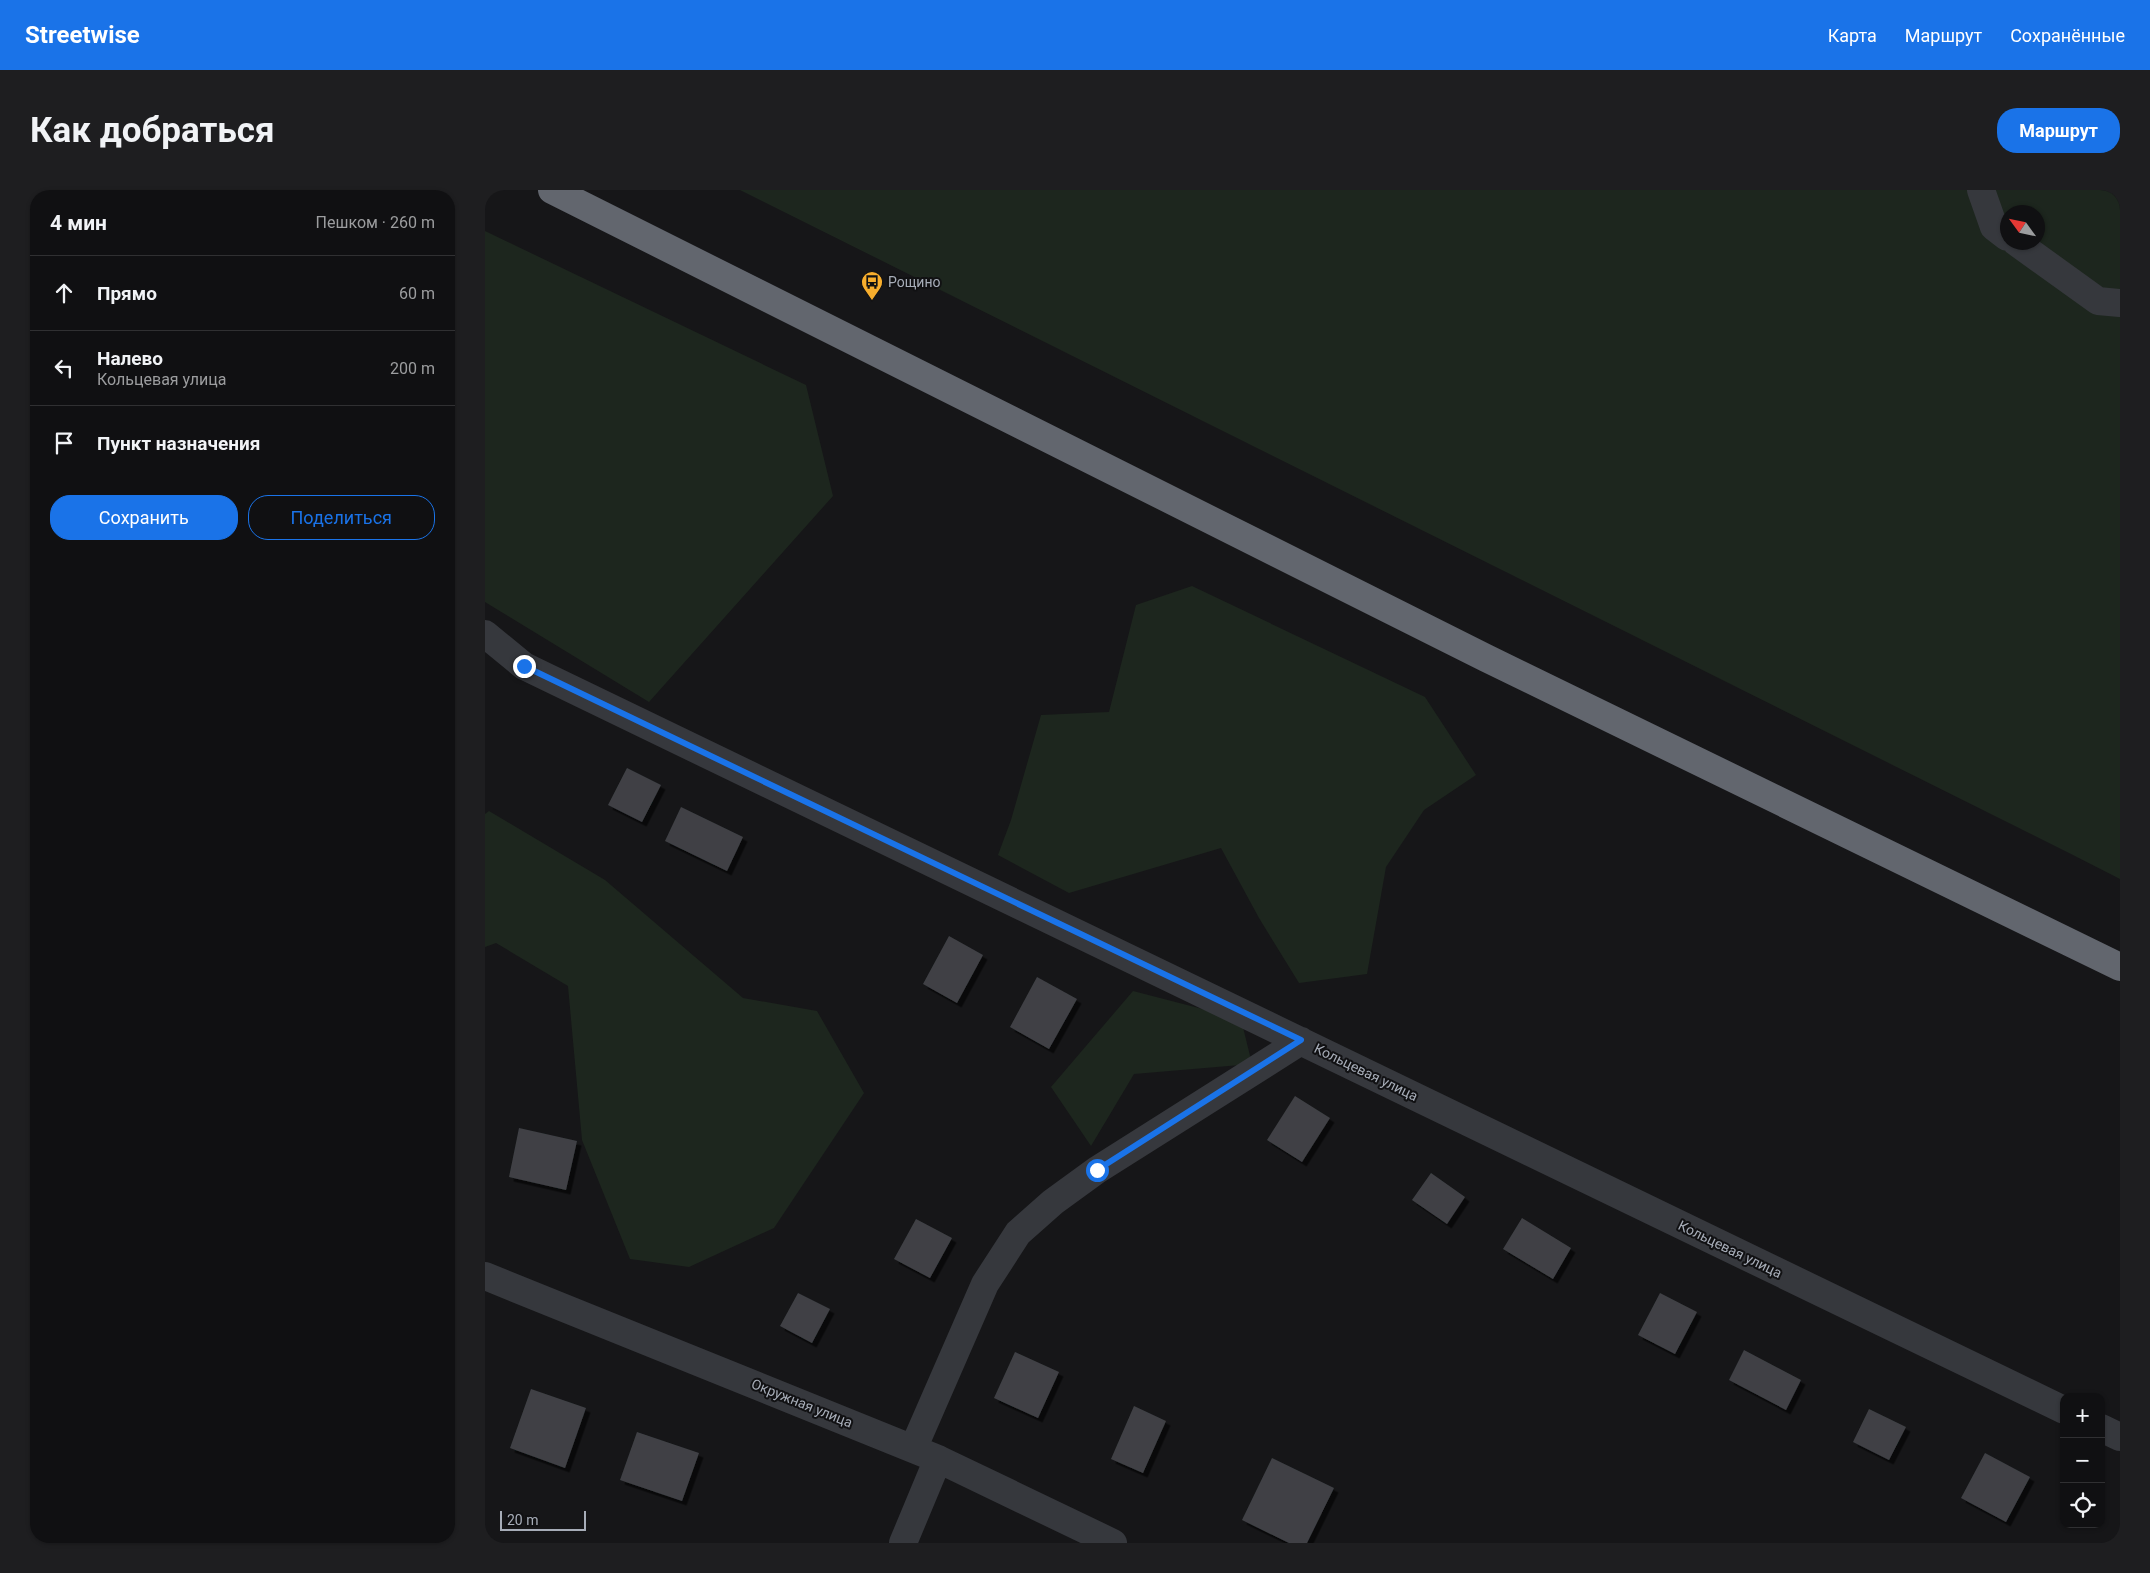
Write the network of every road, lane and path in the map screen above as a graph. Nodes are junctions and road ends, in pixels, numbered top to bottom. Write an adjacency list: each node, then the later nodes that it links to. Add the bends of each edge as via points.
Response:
1 (552, 190): 7 (highway, via 1486,658)
2 (1981, 190): 3 (street, via 1994,227)
3 (2000, 232)
4 (2027, 250): 5 (street, via 2099,301)
5 (2120, 303)
6 (485, 634): 8 (street, Кольцевая улица, via 524,666)
7 (2120, 967)
8 (1301, 1040): 10 (street, Кольцевая улица); 13 (street, via 1097,1170 1018,1233 985,1284)
9 (485, 1276): 13 (street, Окружная улица)
10 (2060, 1408)
11 (2105, 1430): 12 (street)
12 (2120, 1437)
13 (913, 1449): 14 (street, Окружная улица)
14 (938, 1460): 15 (street); 16 (street, Окружная улица)
15 (903, 1543)
16 (1113, 1543)

